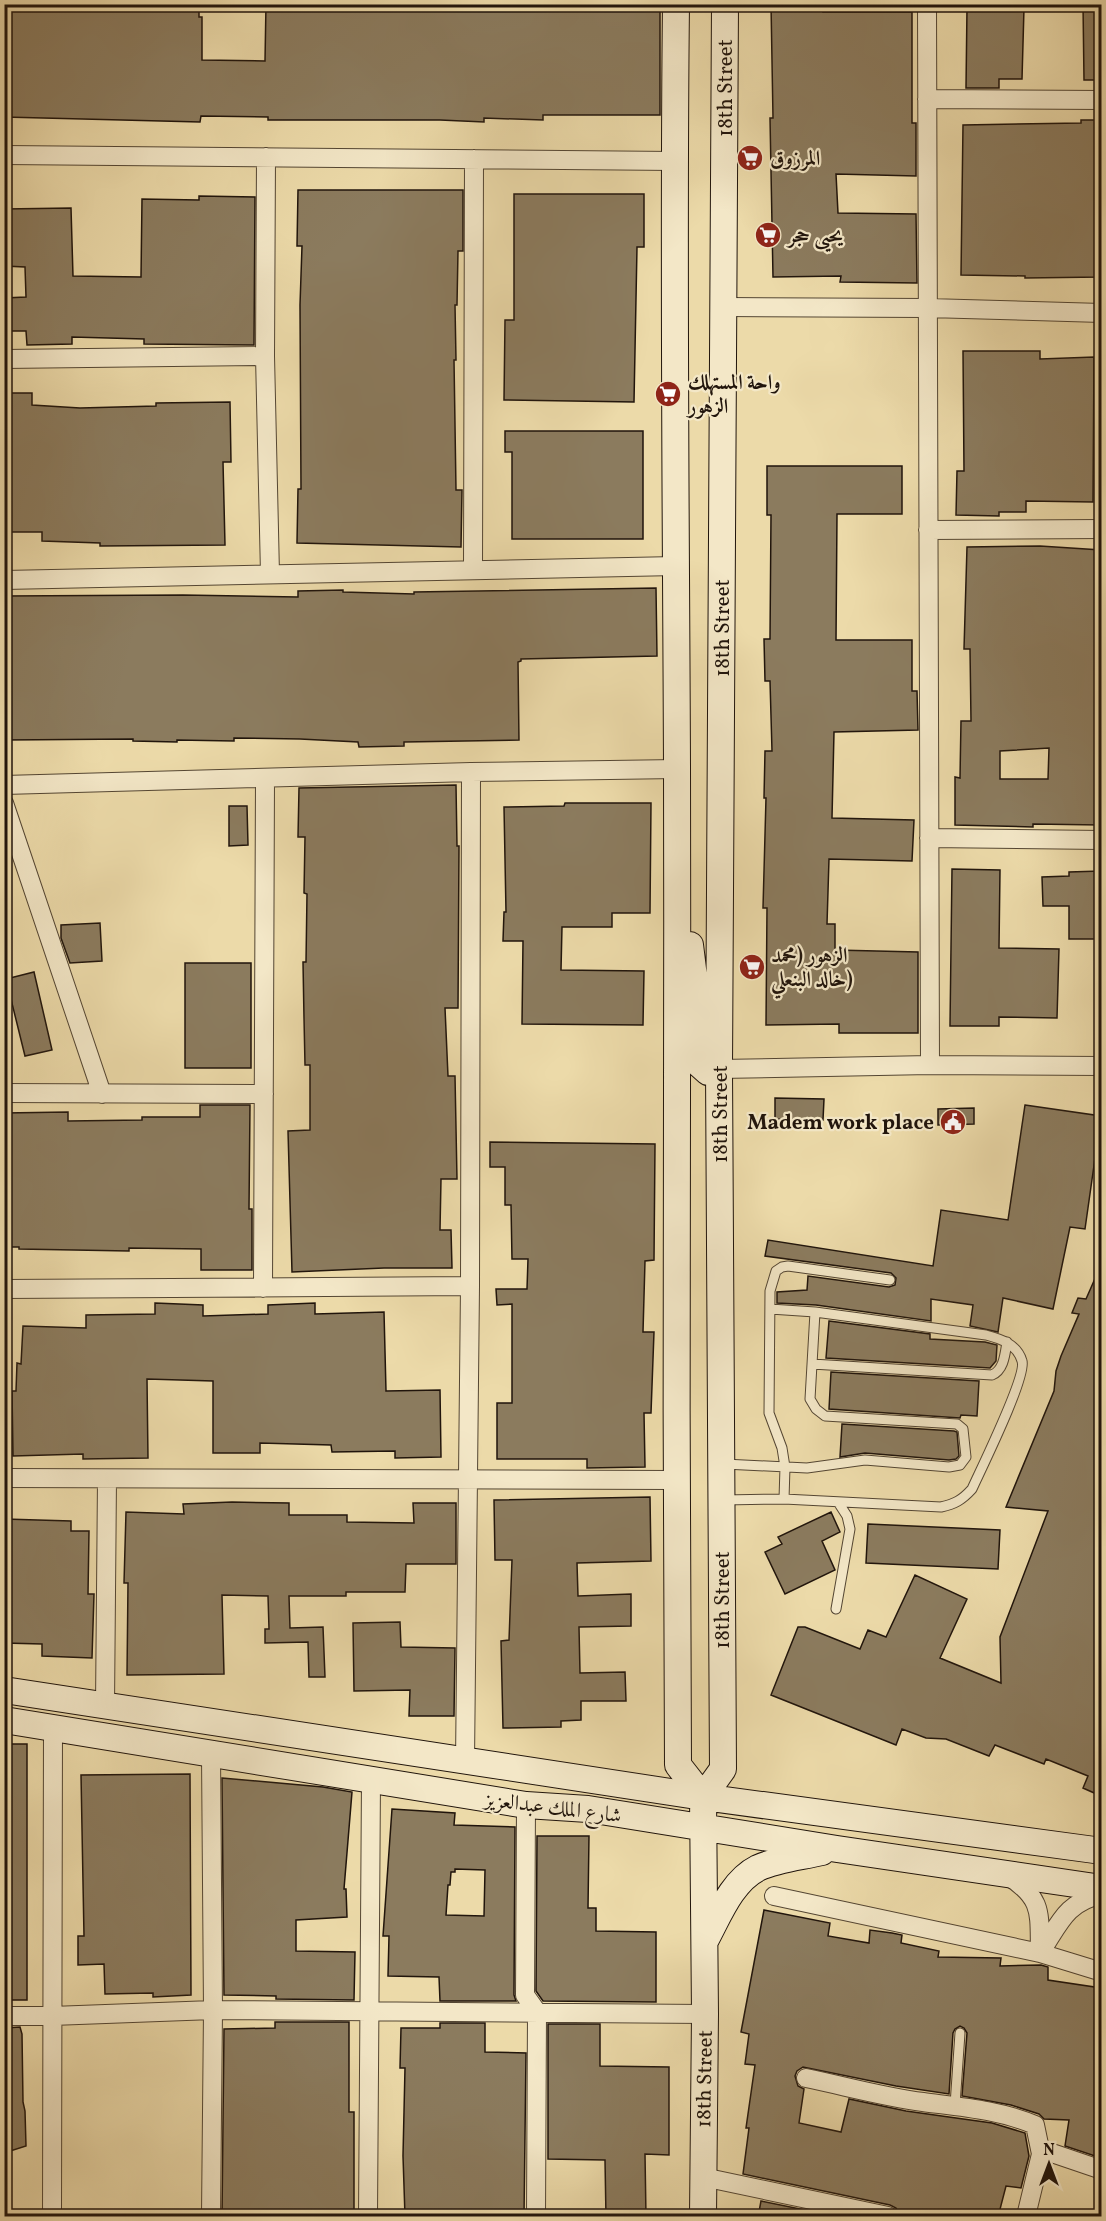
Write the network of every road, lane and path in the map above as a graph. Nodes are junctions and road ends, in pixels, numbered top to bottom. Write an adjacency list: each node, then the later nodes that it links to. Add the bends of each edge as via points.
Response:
1 (676, 4): 9 (street)
2 (725, 4): 10 (street, 18th Street)
3 (927, 4): 4 (street)
4 (927, 99): 5 (street); 11 (street)
5 (1101, 100)
6 (4, 155): 7 (street)
7 (266, 157): 8 (street); 13 (street)
8 (474, 159): 9 (street); 18 (street)
9 (674, 160): 17 (street)
10 (725, 307): 11 (street); 31 (street, 18th Street)
11 (928, 308): 12 (street); 15 (street)
12 (1101, 313)
13 (265, 356): 14 (street); 19 (street)
14 (4, 359)
15 (928, 530): 16 (street); 26 (street)
16 (1101, 530)
17 (676, 566): 18 (street); 21 (street)
18 (473, 569): 19 (street)
19 (270, 574): 20 (street)
20 (4, 580)
21 (677, 769): 22 (street); 28 (street)
22 (471, 772): 23 (street); 36 (street)
23 (265, 779): 24 (street); 34 (street)
24 (4, 785)
25 (4, 803): 33 (street)
26 (929, 838): 27 (street); 29 (street)
27 (1101, 840)
28 (677, 853): 31 (street, via 695,985 699,1064 708,1072); 48 (street)
29 (930, 1065): 30 (street); 31 (street)
30 (1101, 1066)
31 (719, 1069): 43 (street, 18th Street)
32 (4, 1094): 33 (street)
33 (102, 1094): 34 (street)
34 (264, 1095): 37 (street)
35 (890, 1280): 39 (lane, via 782,1267 772,1281)
36 (470, 1286): 37 (street); 47 (street)
37 (263, 1288): 38 (street)
38 (4, 1289)
39 (770, 1309): 40 (lane); 44 (lane, via 769,1413)
40 (815, 1312): 41 (lane, via 986,1335); 42 (lane)
41 (1008, 1342): 42 (lane, via 1002,1367 992,1376); 51 (lane, via 1023,1367 972,1489 963,1500 941,1507)
42 (812, 1364): 44 (lane, via 810,1399 825,1416 957,1424 963,1429 966,1457 960,1465 949,1467 865,1461)
43 (721, 1464): 44 (lane); 50 (street, 18th Street)
44 (785, 1467): 49 (lane)
45 (4, 1478): 46 (street)
46 (107, 1479): 47 (street); 54 (street)
47 (468, 1479): 48 (street); 58 (street)
48 (675, 1480): 60 (street, via 678,1766)
49 (784, 1499): 50 (lane); 51 (lane)
50 (722, 1500): 60 (street, 18th Street, via 723,1769)
51 (838, 1502): 52 (lane, via 850,1529)
52 (836, 1609)
53 (4, 1690): 54 (street, شارع الملك عبدالعزيز)
54 (105, 1706): 58 (street, شارع الملك عبدالعزيز)
55 (4, 1720): 56 (street, شارع الملك عبدالعزيز)
56 (53, 1728): 57 (street, شارع الملك عبدالعزيز); 77 (street)
57 (212, 1754): 59 (street, شارع الملك عبدالعزيز); 72 (street)
58 (465, 1762): 60 (street, شارع الملك عبدالعزيز)
59 (371, 1780): 61 (street, شارع الملك عبدالعزيز); 73 (street)
60 (703, 1797): 62 (street, 18th Street); 64 (street, شارع الملك عبدالعزيز)
61 (526, 1805): 62 (street, شارع الملك عبدالعزيز, via 588,1809); 74 (street, via 525,1995)
62 (704, 1828): 63 (street, شارع الملك عبدالعزيز); 69 (street, 18th Street)
63 (837, 1849): 65 (street, شارع الملك عبدالعزيز); 69 (street, via 757,1869 731,1893)
64 (1101, 1851)
65 (1004, 1874): 66 (street, شارع الملك عبدالعزيز); 70 (street, via 1022,1885 1036,1904)
66 (1101, 1888)
67 (1101, 1894): 70 (street, via 1071,1907)
68 (774, 1896): 70 (street)
69 (705, 1942): 75 (street, 18th Street)
70 (1040, 1953): 71 (street)
71 (1101, 1972)
72 (213, 2010): 73 (street); 77 (street); 85 (street)
73 (369, 2012): 74 (street); 86 (street)
74 (537, 2012): 75 (street); 87 (street)
75 (705, 2014): 83 (street, 18th Street)
76 (4, 2016): 77 (street)
77 (52, 2016): 84 (street)
78 (960, 2032): 80 (lane)
79 (806, 2078): 80 (street)
80 (955, 2105): 81 (street, via 1035,2125)
81 (1041, 2154): 82 (street, via 1049,2152); 90 (street)
82 (1101, 2170)
83 (703, 2177): 88 (street, 18th Street); 89 (street)
84 (52, 2217)
85 (211, 2217)
86 (368, 2217)
87 (536, 2217)
88 (703, 2217)
89 (888, 2217)
90 (1026, 2217)

